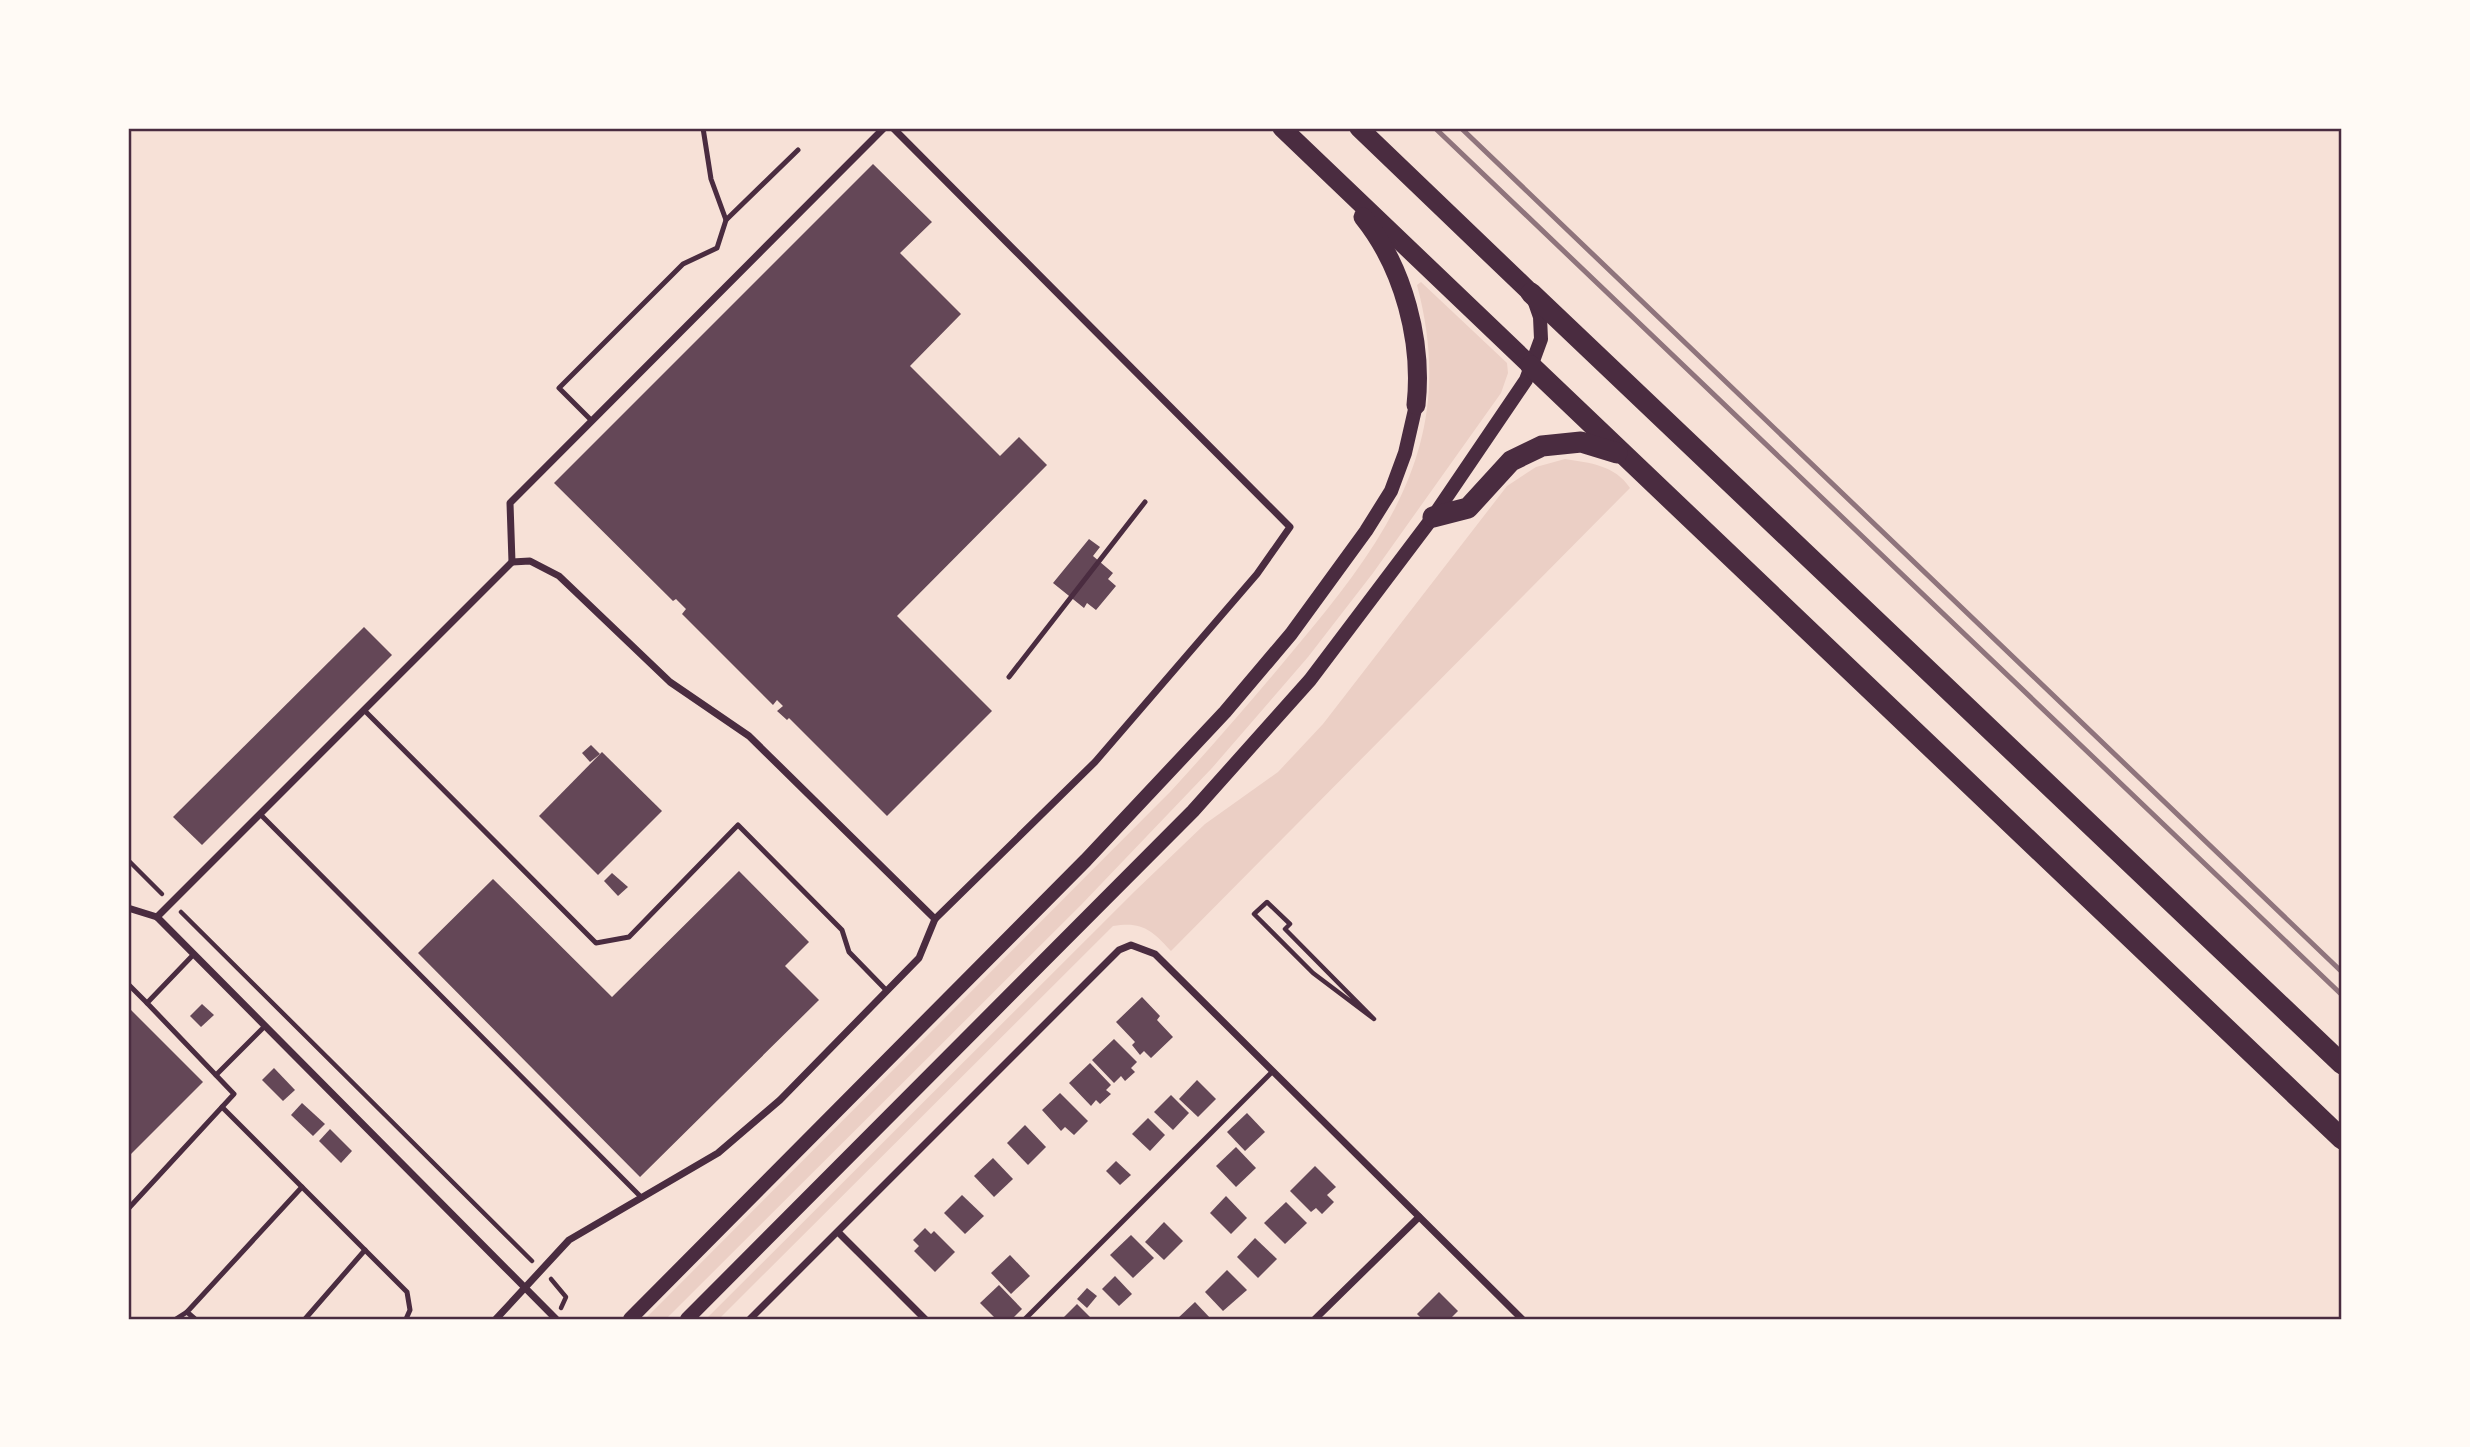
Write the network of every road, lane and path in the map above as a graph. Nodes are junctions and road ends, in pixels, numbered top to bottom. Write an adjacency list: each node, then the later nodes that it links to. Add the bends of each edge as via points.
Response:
1 (703, 128): 8 (lane, via 711,179)
2 (884, 128): 12 (street)
3 (893, 128): 25 (street, via 1290,527 1257,574 1095,762)
4 (1282, 128): 7 (highway)
5 (1359, 128): 9 (highway)
6 (798, 150): 8 (lane)
7 (1326, 170): 10 (highway); 11 (highway, via 1371,226 1394,270 1415,346)
8 (726, 220): 12 (lane, via 717,248 683,264 559,388)
9 (1531, 293): 10 (main road, via 1541,340); 33 (highway)
10 (1531, 366): 13 (highway); 15 (main road, via 1512,404)
11 (1416, 405): 53 (main road, via 1391,491 1291,634 1225,712 1086,860)
12 (592, 421): 16 (street, via 510,503)
13 (1637, 468): 15 (highway, via 1598,445 1561,442 1542,446 1511,461 1468,508); 37 (highway)
14 (1145, 502): 17 (lane)
15 (1433, 517): 54 (main road, via 1339,645 1212,792)
16 (512, 562): 18 (street); 25 (street, via 530,561 559,576 670,682 750,736)
17 (1009, 677)
18 (364, 709): 19 (street); 30 (lane, via 596,943 629,937 738,825 842,930 849,953)
19 (260, 814): 23 (street); 39 (lane)
20 (128, 860): 21 (path)
21 (151, 883)
22 (128, 908): 23 (street)
23 (157, 917): 28 (street)
24 (185, 917): 44 (path)
25 (935, 919): 30 (street, via 919,958)
26 (1285, 929): 27 (path); 27 (path, via 1290,924 1267,902 1254,914); 27 (path, via 1374,1019 1313,973)
27 (1276, 937)
28 (194, 954): 31 (lane); 32 (street)
29 (128, 984): 31 (lane)
30 (887, 991): 39 (street, via 745,1131 718,1153)
31 (147, 1003): 35 (lane)
32 (265, 1026): 35 (lane); 45 (street)
33 (2342, 1064)
34 (1273, 1071): 41 (street); 42 (street, via 1155,954 1131,945 1119,950); 57 (lane)
35 (216, 1075): 36 (lane, via 234,1094)
36 (222, 1107): 38 (lane); 40 (lane)
37 (2342, 1139)
38 (302, 1187): 43 (lane); 46 (lane)
39 (642, 1198): 44 (street, via 569,1240)
40 (128, 1209)
41 (1419, 1217): 58 (street); 59 (street)
42 (838, 1232): 55 (street); 56 (street)
43 (365, 1250): 50 (lane); 51 (lane, via 407,1292 410,1310)
44 (540, 1269): 45 (street); 47 (path, via 566,1297)
45 (523, 1286): 47 (street); 52 (street)
46 (187, 1312): 48 (lane); 49 (lane)
47 (555, 1318)
48 (176, 1319)
49 (195, 1319)
50 (305, 1319)
51 (406, 1319)
52 (496, 1319)
53 (630, 1319)
54 (687, 1319)
55 (750, 1319)
56 (925, 1319)
57 (1025, 1319)
58 (1315, 1319)
59 (1522, 1319)

